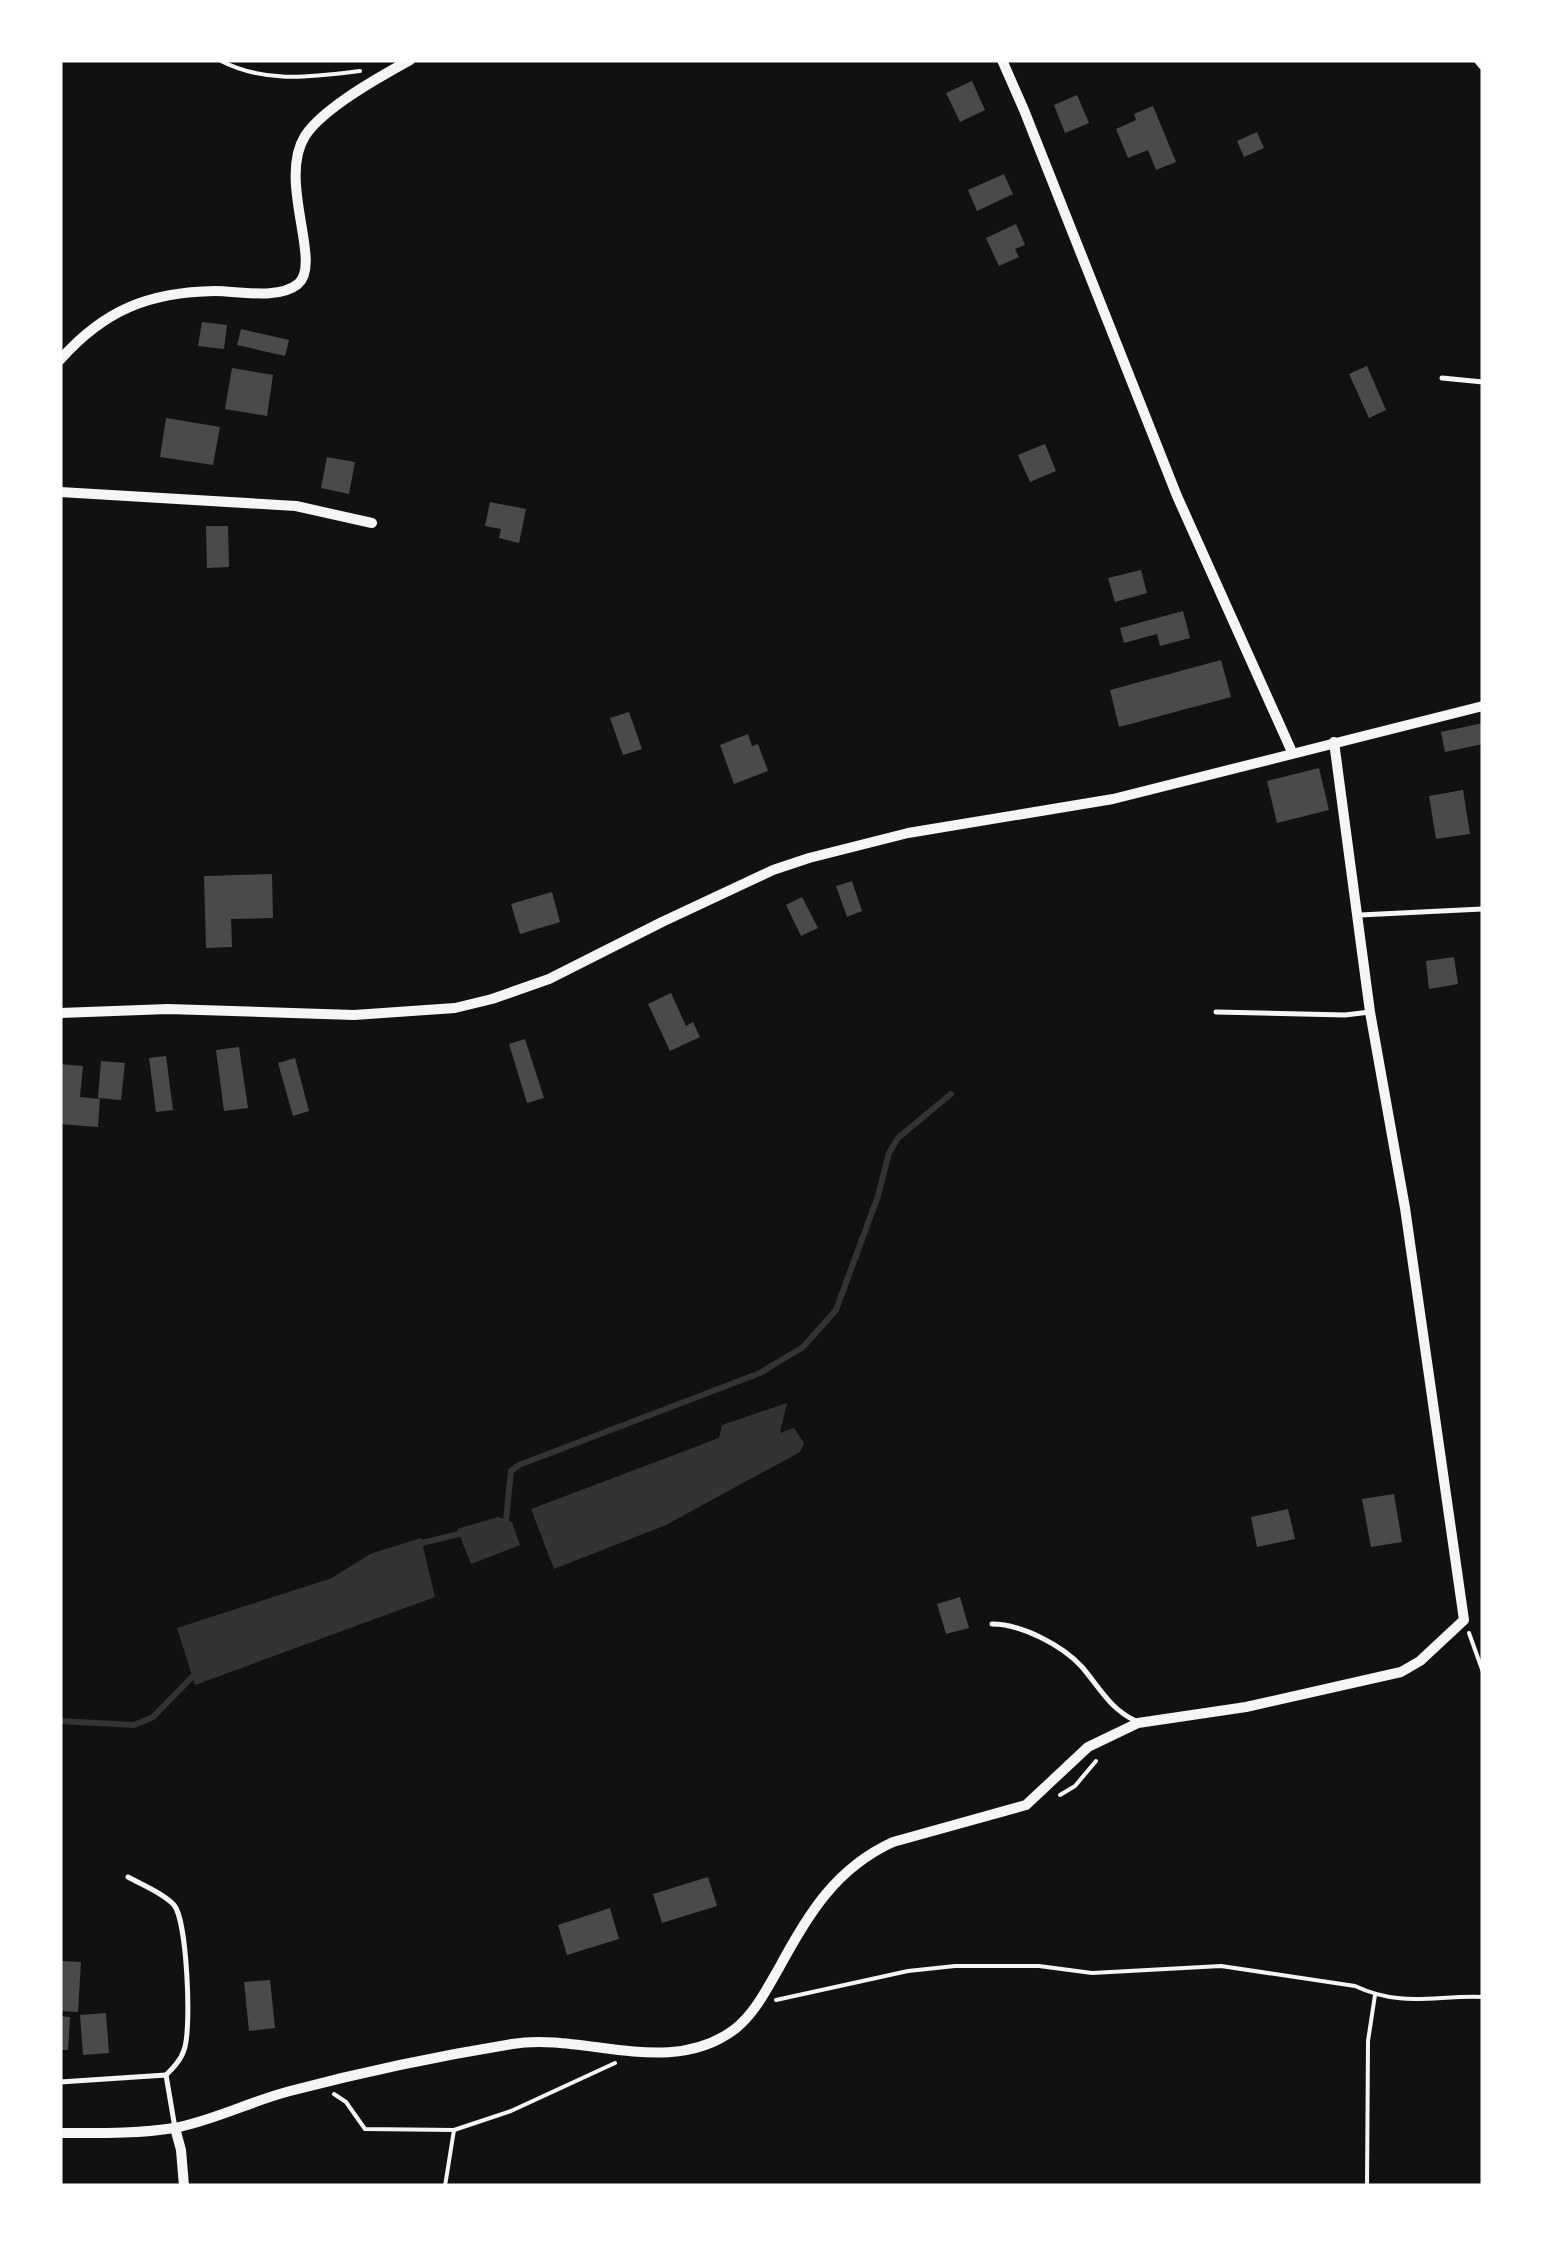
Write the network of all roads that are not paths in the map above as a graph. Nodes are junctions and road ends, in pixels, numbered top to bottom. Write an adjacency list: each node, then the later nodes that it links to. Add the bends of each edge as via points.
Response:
1 (410, 60): 3 (street, via 332,110 303,139 294,173 306,250 298,283 279,291 191,293 130,305 95,325)
2 (1002, 60): 10 (street, via 1177,496)
3 (60, 360)
4 (1442, 378): 5 (lane)
5 (1483, 382)
6 (60, 492): 7 (street, via 296,506)
7 (372, 523)
8 (1483, 706): 9 (street)
9 (1334, 742): 10 (street); 12 (street)
10 (1292, 752): 15 (street, via 1113,799 908,833 809,858 549,979 455,1008 354,1015)
11 (1482, 909): 12 (lane)
12 (1356, 915): 14 (street)
13 (1216, 1012): 14 (lane)
14 (1370, 1012): 17 (street, via 1464,1620 1420,1661 1380,1679)
15 (60, 1013)
16 (992, 1624): 17 (lane, via 1015,1626 1072,1658 1114,1708)
17 (1138, 1722): 21 (street, via 1088,1746 1026,1804 893,1842 858,1860 807,1915 757,2006 734,2029 701,2045 638,2053 514,2044 317,2084)
18 (128, 1878): 19 (lane, via 180,1915 188,2036)
19 (166, 2075): 20 (lane); 21 (lane)
20 (60, 2082)
21 (174, 2128): 22 (street); 23 (street)
22 (60, 2132)
23 (184, 2186)

